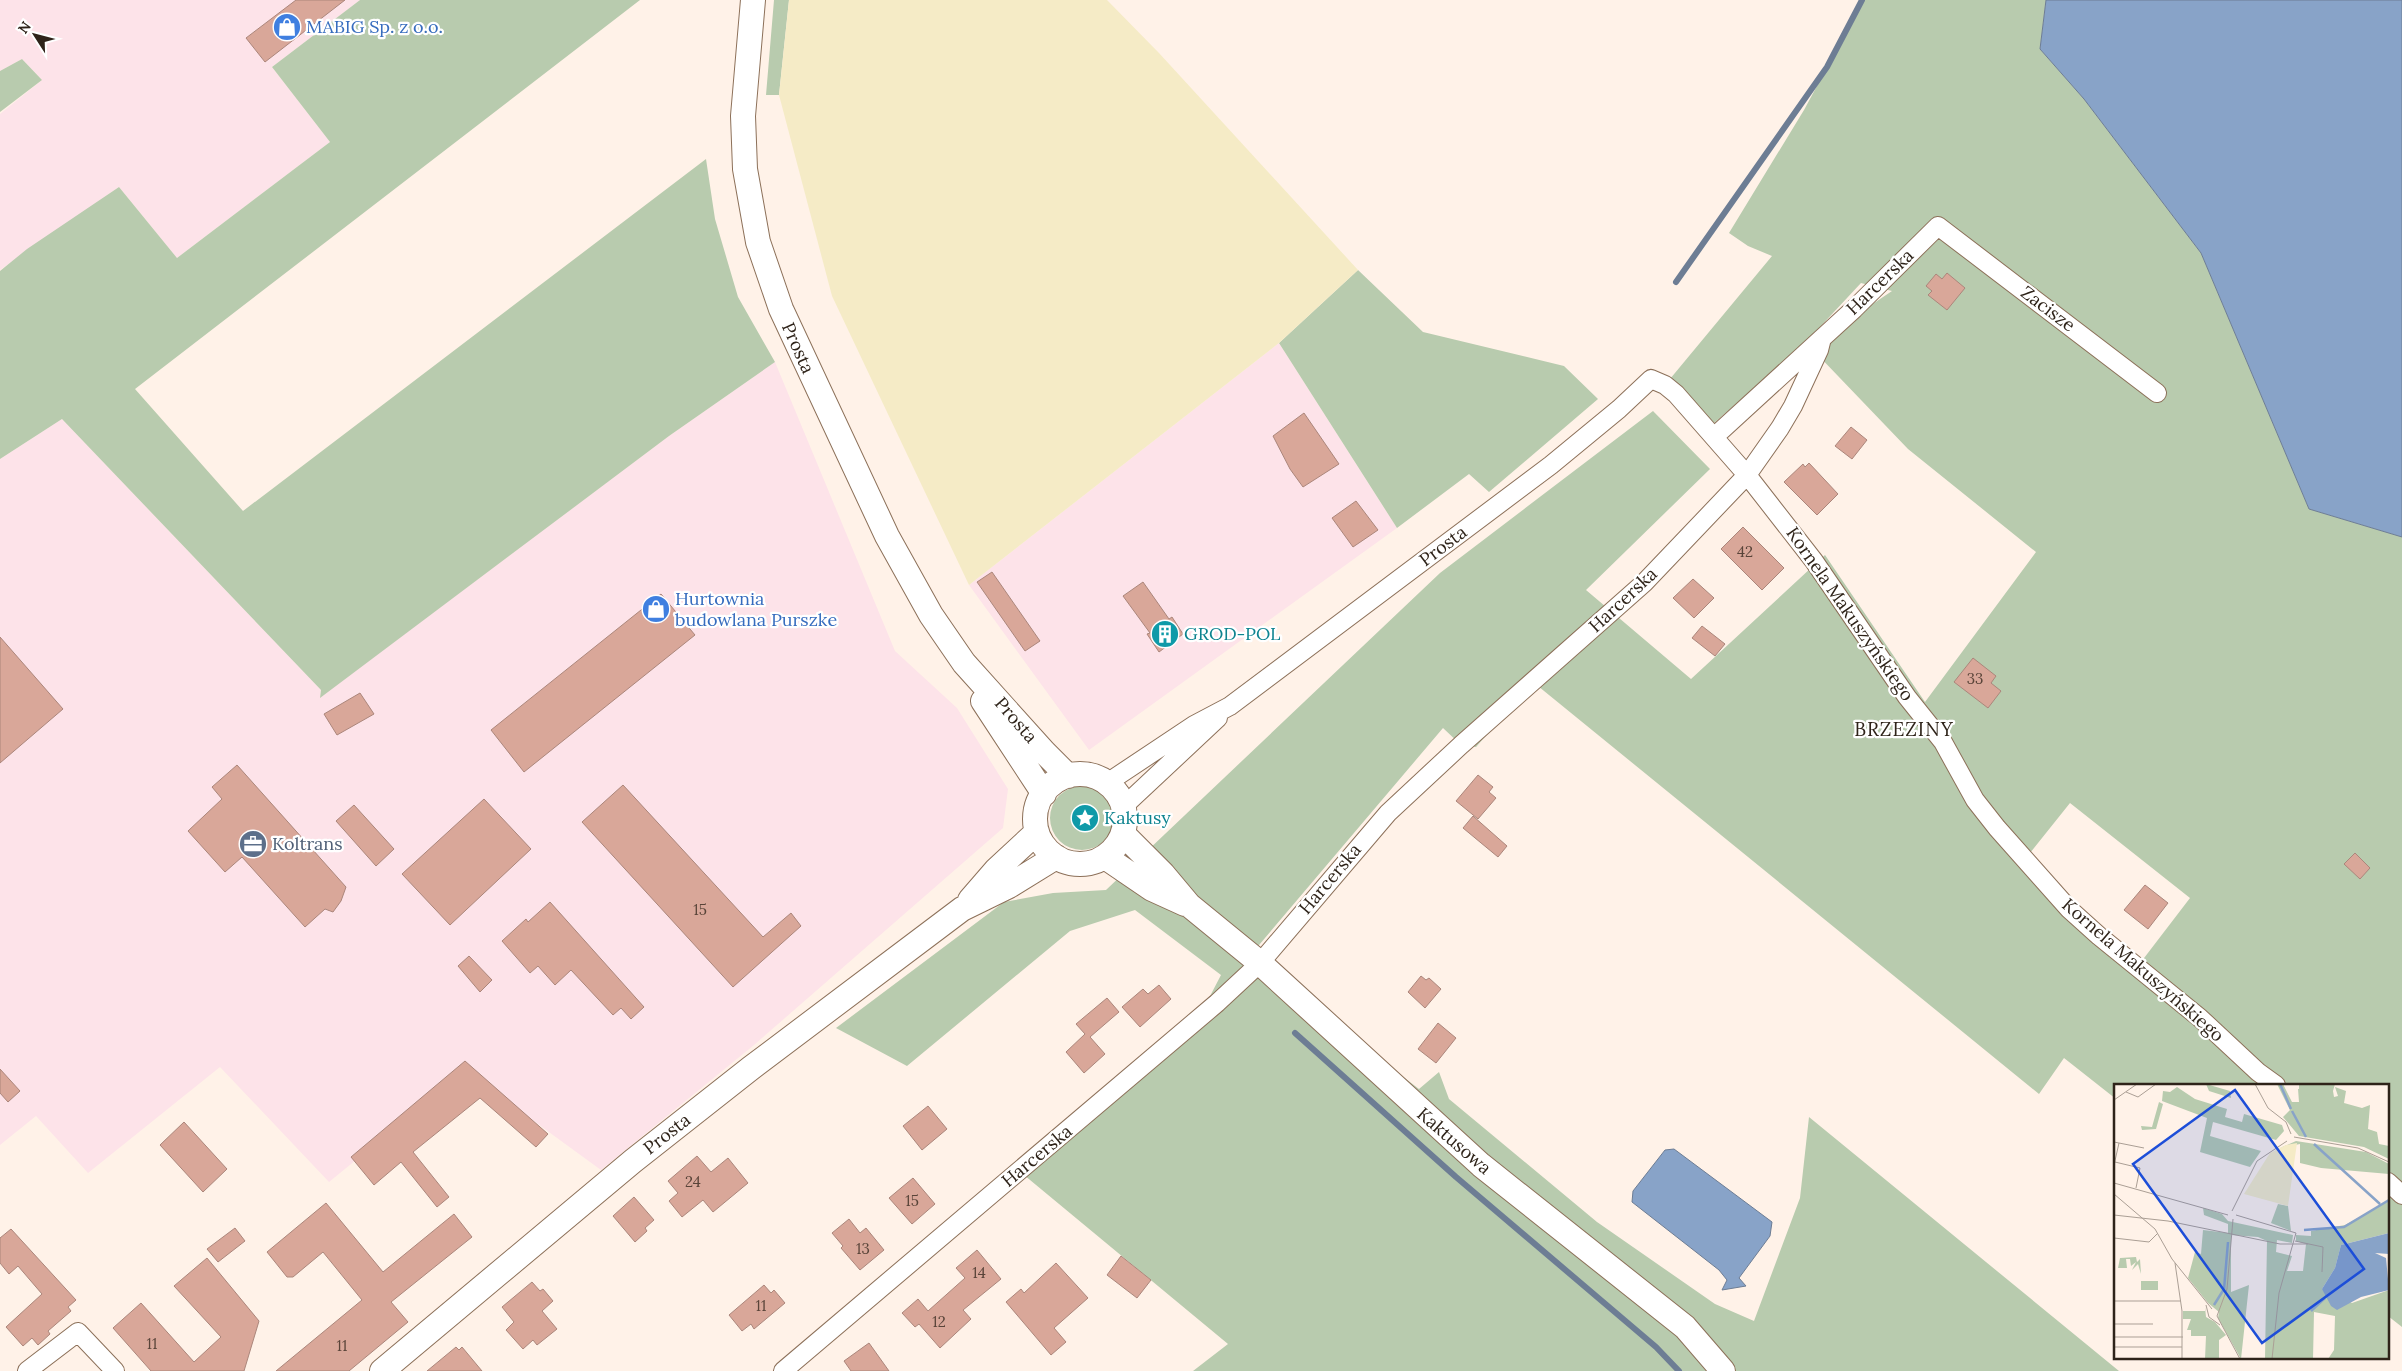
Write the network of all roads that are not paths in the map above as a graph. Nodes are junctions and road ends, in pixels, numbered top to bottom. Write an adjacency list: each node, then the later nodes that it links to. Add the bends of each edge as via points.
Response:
1 (753, 0): 8 (main road, Prosta, via 743,134 750,208 763,260 791,332 887,536 931,615)
2 (1938, 226): 3 (street, Harcerska); 5 (street, Zacisze)
3 (1822, 338): 6 (street, Harcerska); 7 (street, Harcerska, via 1793,406)
4 (1651, 379): 6 (street, Kornela Makuszyńskiego, via 1676,394); 9 (street, Prosta, via 1620,409 1551,465)
5 (2157, 393)
6 (1714, 437): 7 (street, Kornela Makuszyńskiego)
7 (1747, 475): 20 (street, Harcerska, via 1644,583 1388,813); 21 (street, Kornela Makuszyńskiego, via 1814,561 1907,697 1943,742 1975,800 1997,828 2069,909 2098,936 2200,1018)
8 (987, 697): 10 (main road, Prosta); 12 (main road, Prosta)
9 (1230, 706): 11 (street, Prosta, via 1194,725); 13 (street, Prosta)
10 (1068, 776): 11 (main road, via 1088,775); 12 (main road, via 1054,783)
11 (1107, 782): 13 (main road)
12 (1044, 794): 14 (main road, via 1037,808)
13 (1124, 806): 15 (main road)
14 (1037, 832): 16 (main road, via 1044,846); 18 (main road, Prosta)
15 (1122, 834): 17 (main road, via 1116,847); 19 (main road, Kaktusowa)
16 (1056, 857): 17 (main road, via 1077,864); 18 (main road, Prosta)
17 (1105, 857): 19 (main road, Kaktusowa, via 1152,889)
18 (1002, 878): 26 (main road, Prosta, via 633,1161)
19 (1189, 905): 20 (main road, Kaktusowa)
20 (1260, 963): 27 (street, Harcerska, via 1180,1035); 28 (main road, Kaktusowa, via 1481,1165 1684,1328)
21 (2275, 1084)
22 (2390, 1184): 23 (street)
23 (2402, 1196)
24 (28, 1371): 25 (street, via 78,1332)
25 (115, 1371)
26 (382, 1371)
27 (783, 1371)
28 (1723, 1371)

